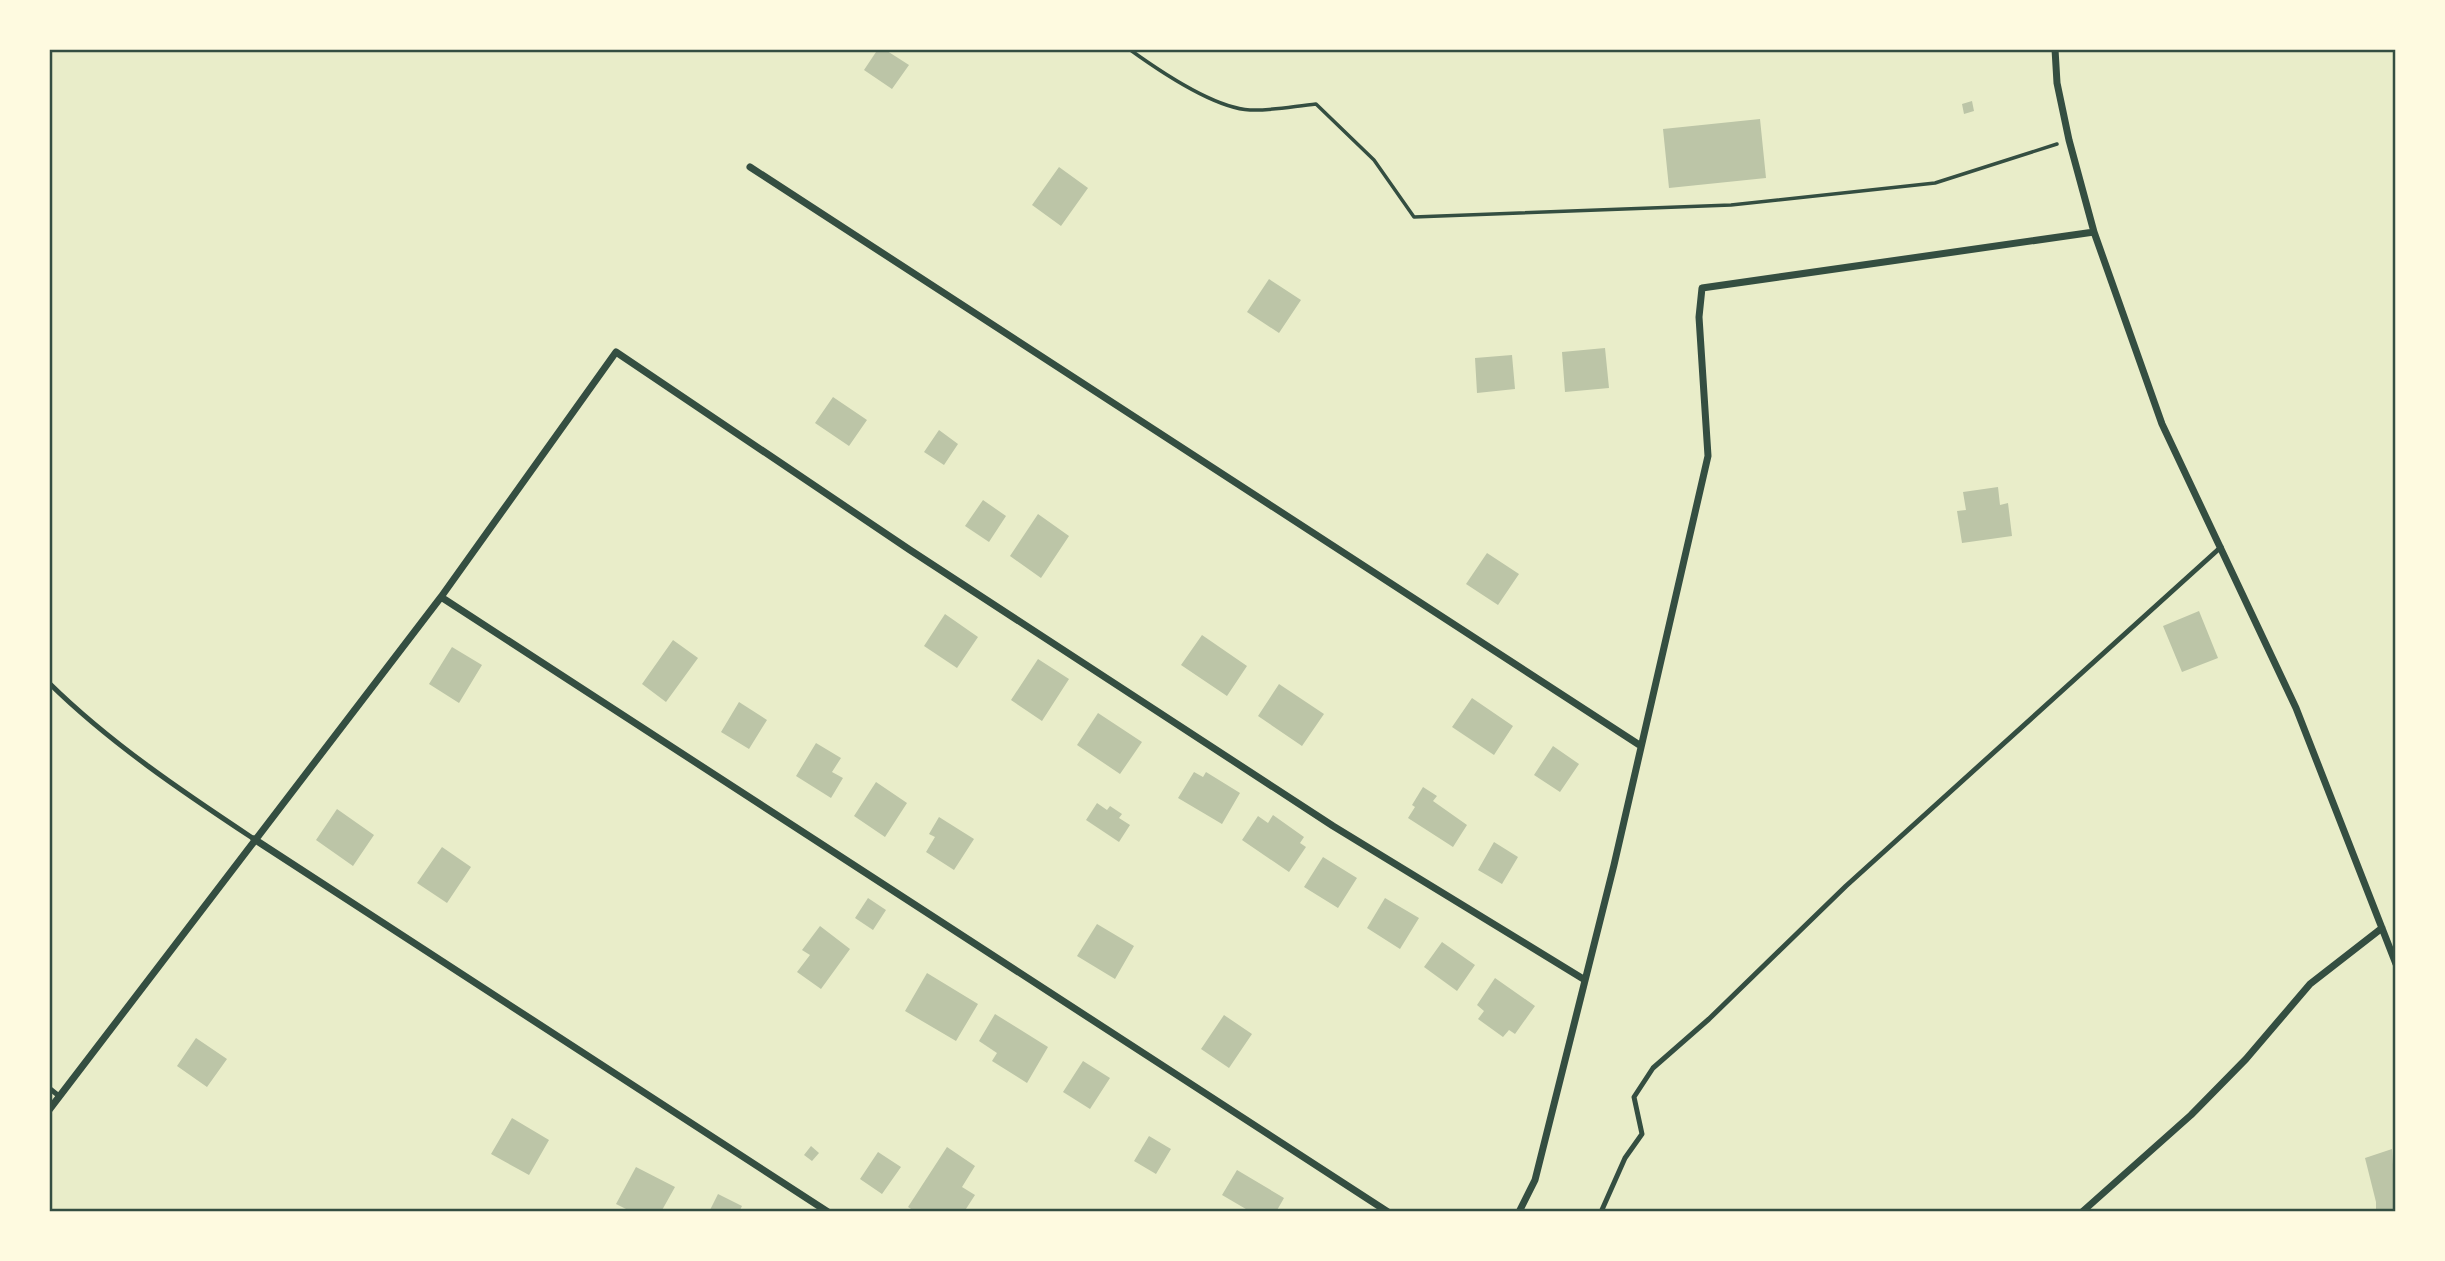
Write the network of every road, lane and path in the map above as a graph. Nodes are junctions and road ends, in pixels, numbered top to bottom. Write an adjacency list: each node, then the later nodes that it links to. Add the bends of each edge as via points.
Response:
1 (1129, 49): 3 (path, via 1165,76 1249,110 1316,104 1374,160 1414,217 1731,205 1936,183)
2 (2054, 49): 3 (street)
3 (2069, 140): 5 (street)
4 (750, 167): 9 (street)
5 (2094, 232): 6 (street, via 2162,424); 9 (street, via 1702,288 1699,317 1708,456)
6 (2221, 547): 11 (street, via 2296,708); 20 (lane, via 1865,868 1653,1068 1634,1097 1642,1134 1625,1158)
7 (441, 597): 10 (street); 13 (street, via 616,352 1333,826); 18 (street)
8 (49, 683): 10 (lane, via 188,795)
9 (1641, 746): 13 (street)
10 (254, 839): 15 (street); 17 (street)
11 (2382, 928): 12 (street); 21 (street, via 2310,985 2191,1115)
12 (2396, 964)
13 (1585, 980): 19 (street, via 1535,1180)
14 (49, 1088): 15 (lane)
15 (59, 1097): 16 (street)
16 (49, 1110)
17 (828, 1212)
18 (1388, 1212)
19 (1519, 1212)
20 (1601, 1212)
21 (2082, 1212)

